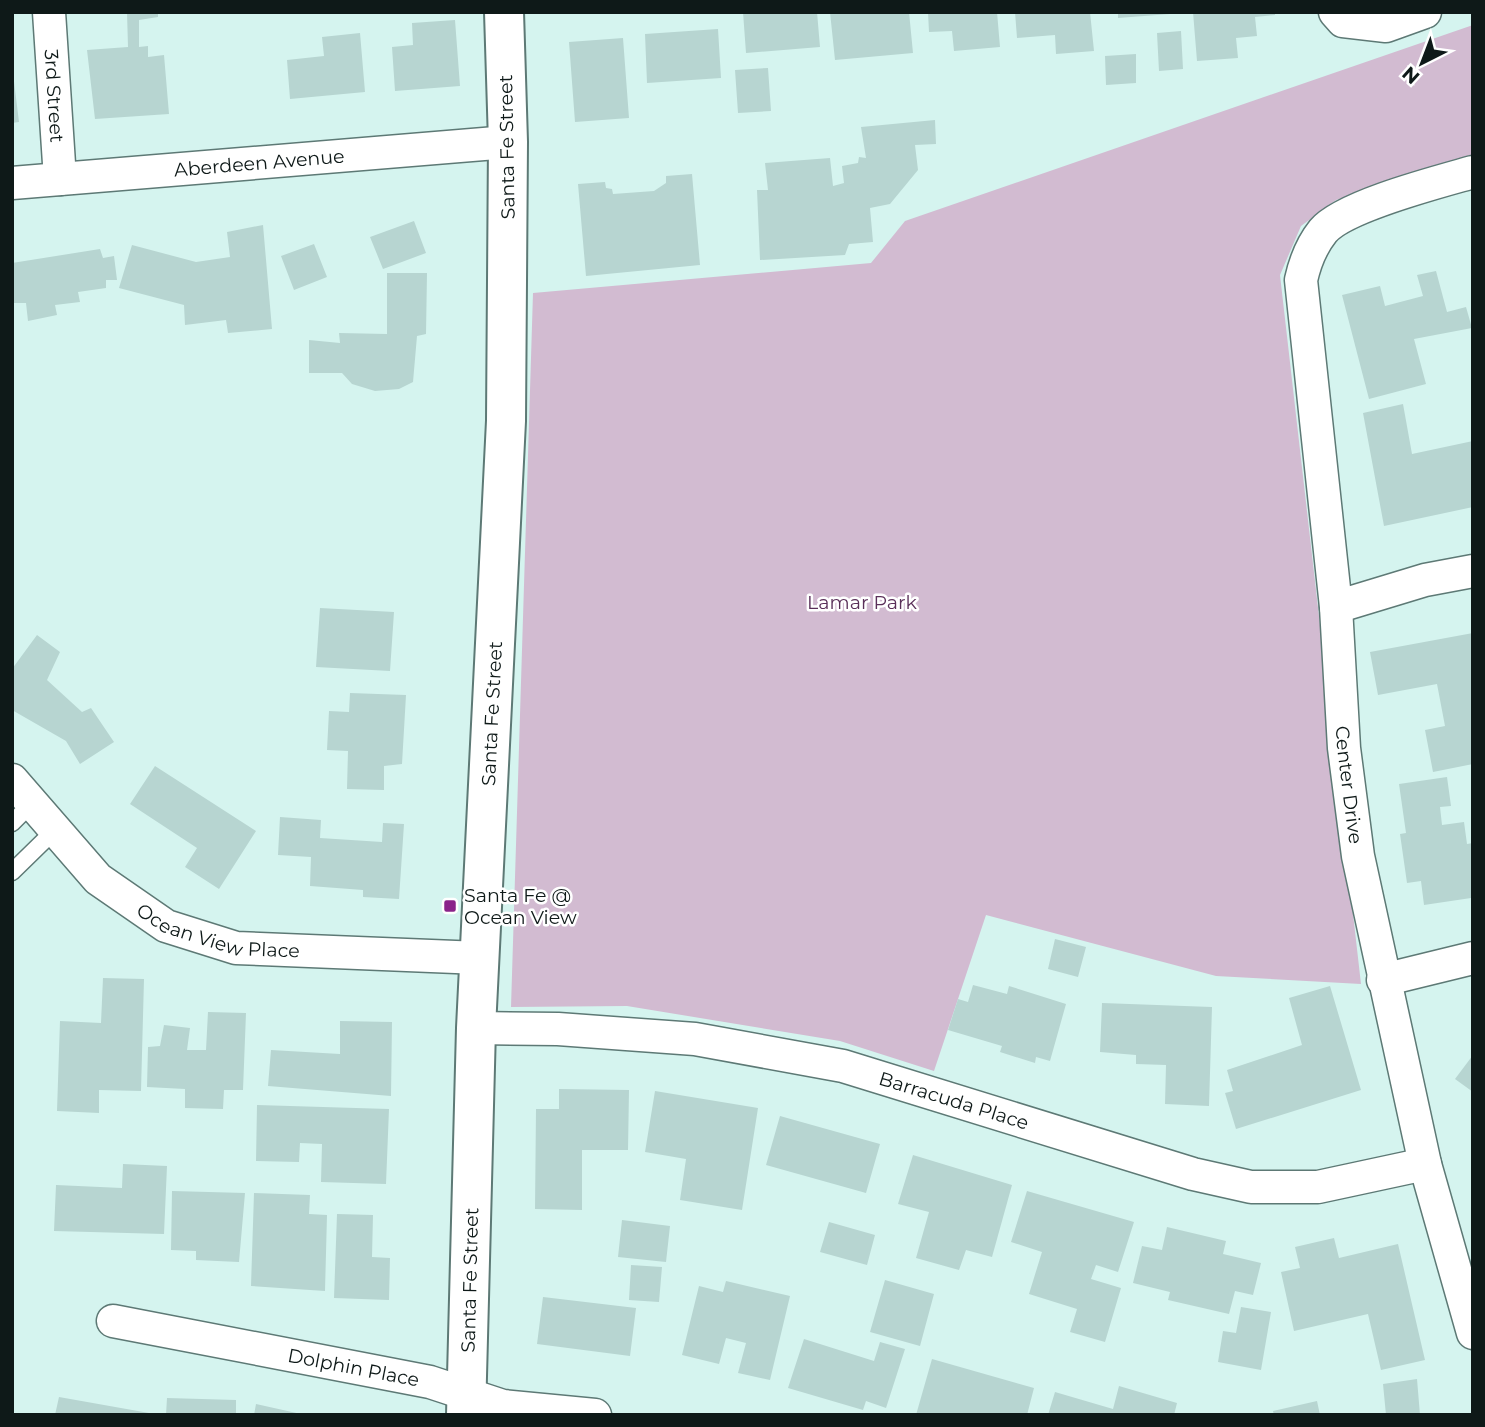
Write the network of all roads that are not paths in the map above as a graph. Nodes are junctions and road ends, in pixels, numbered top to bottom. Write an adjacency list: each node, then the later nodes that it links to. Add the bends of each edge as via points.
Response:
1 (48, 12): 7 (street, 3rd Street)
2 (504, 12): 5 (street, Santa Fe Street)
3 (1425, 12): 4 (street, via 1386,26)
4 (1339, 17)
5 (508, 142): 7 (street, Aberdeen Avenue); 14 (street, Santa Fe Street, via 506,421)
6 (1473, 172): 10 (street, Center Drive, via 1346,214 1324,230 1306,258 1301,280)
7 (61, 179): 8 (street, Aberdeen Avenue)
8 (12, 183)
9 (1473, 571): 10 (street)
10 (1336, 607): 16 (street, Center Drive, via 1358,856)
11 (19, 802): 12 (street, Ocean View Place)
12 (56, 829): 13 (lane); 14 (street, Ocean View Place, via 97,879 166,926 236,948)
13 (12, 872)
14 (480, 958): 17 (street, Santa Fe Street)
15 (1473, 958): 16 (street)
16 (1383, 980): 18 (street, Center Drive)
17 (476, 1028): 18 (street, Barracuda Place, via 695,1039 843,1066 1193,1174 1251,1187 1318,1187); 21 (street, Santa Fe Street)
18 (1425, 1164): 20 (street, Center Drive)
19 (113, 1321): 21 (street, Dolphin Place, via 430,1382)
20 (1473, 1333)
21 (466, 1405): 22 (street, Dolphin Place)
22 (595, 1415)

